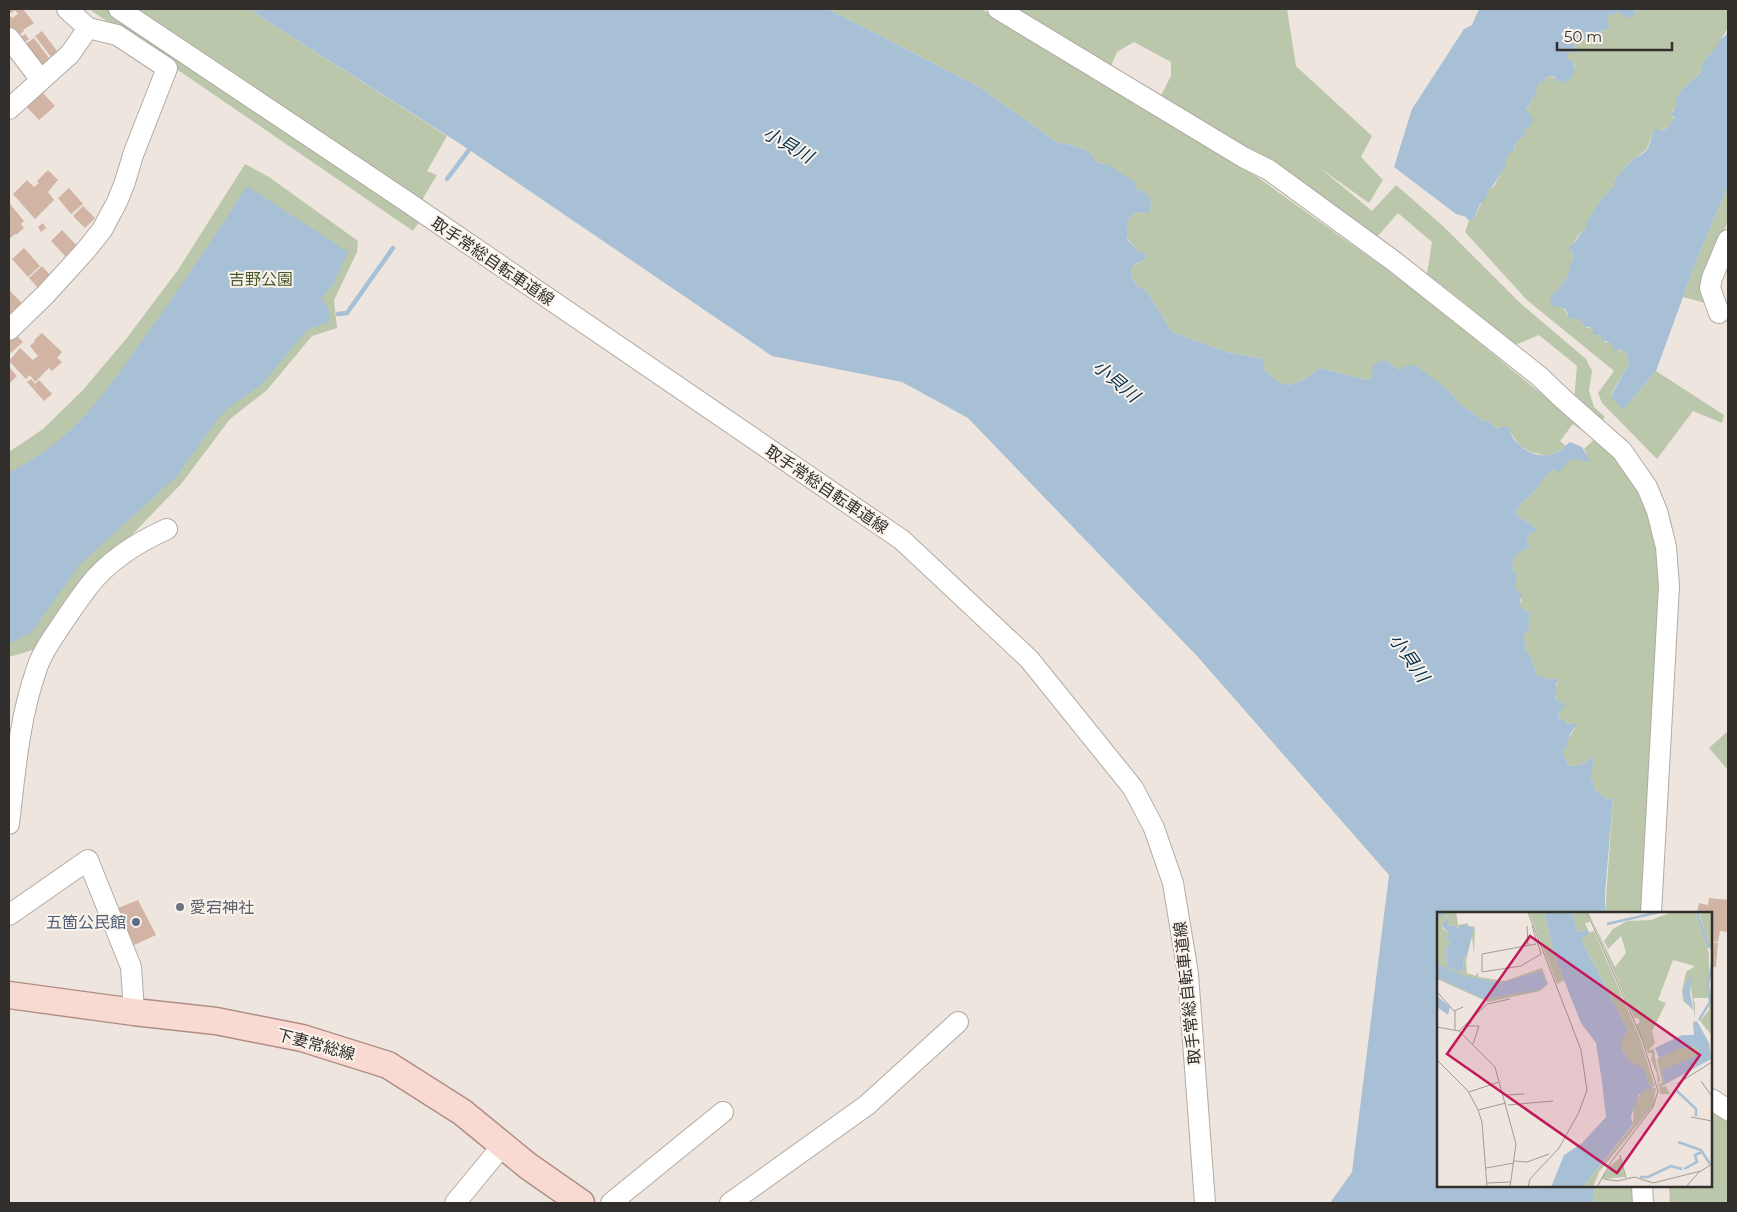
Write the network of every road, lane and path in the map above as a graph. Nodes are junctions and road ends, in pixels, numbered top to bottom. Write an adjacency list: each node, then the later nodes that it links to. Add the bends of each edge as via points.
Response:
1 (67, 9): 5 (street)
2 (79, 9): 6 (street)
3 (119, 9): 29 (street, 取手常総自転車道線, via 902,540 1029,659 1133,788 1154,828 1173,883 1188,974)
4 (998, 9): 15 (street, via 1269,170 1395,262 1539,376 1622,451 1647,487 1657,511 1666,547 1669,586)
5 (88, 28): 6 (street); 8 (street, via 70,54)
6 (117, 35): 12 (street, via 167,68 125,182 102,230)
7 (9, 38): 8 (street)
8 (42, 80): 9 (street)
9 (9, 109)
10 (1728, 240): 11 (street, via 1710,288)
11 (1719, 313)
12 (9, 330)
13 (167, 529): 14 (street, via 145,539 109,564 89,585 50,642 36,669 25,709)
14 (9, 824)
15 (1651, 912)
16 (9, 915): 18 (street, via 88,860 131,967)
17 (9, 995): 18 (main road, 下妻常総線)
18 (134, 1012): 23 (main road, 下妻常総線, via 216,1021 302,1038 388,1065 462,1112)
19 (958, 1022): 28 (street, via 867,1105)
20 (1712, 1100): 21 (street)
21 (1728, 1110)
22 (723, 1112): 27 (street)
23 (503, 1145): 25 (street); 26 (main road, 下妻常総線)
24 (1642, 1187): 30 (street)
25 (455, 1203)
26 (581, 1203)
27 (611, 1203)
28 (730, 1203)
29 (1205, 1203)
30 (1643, 1203)

